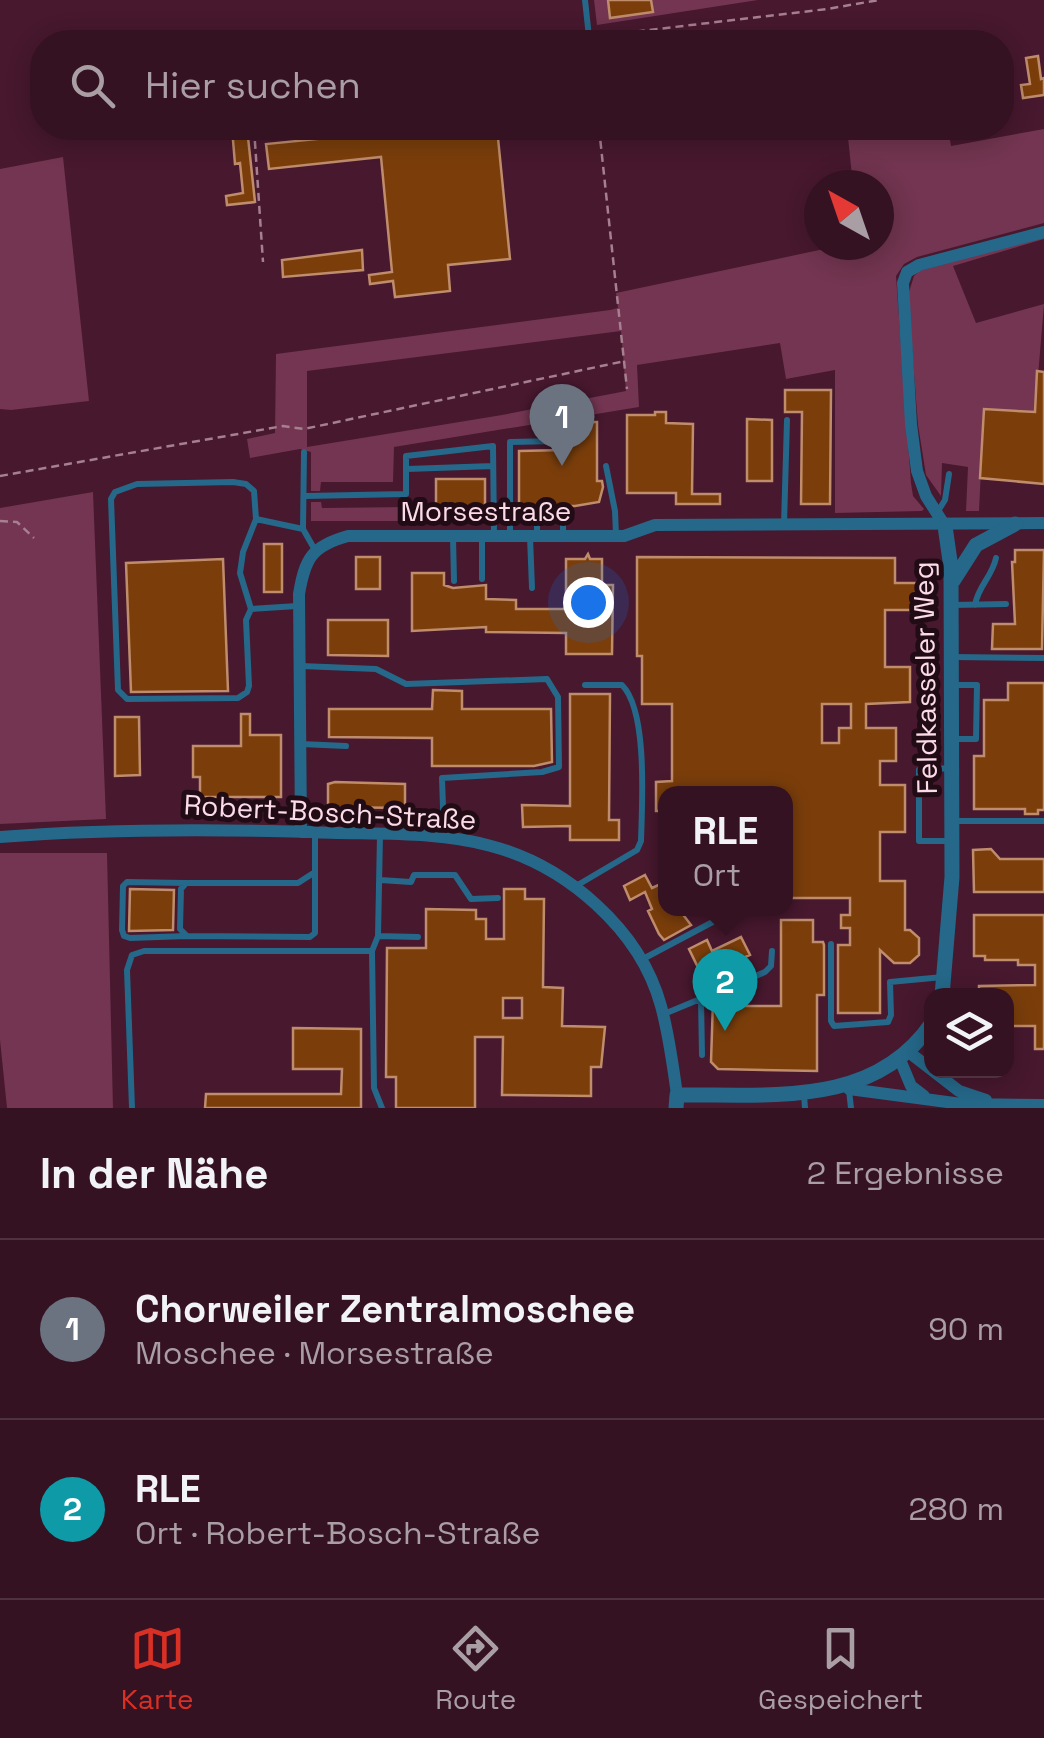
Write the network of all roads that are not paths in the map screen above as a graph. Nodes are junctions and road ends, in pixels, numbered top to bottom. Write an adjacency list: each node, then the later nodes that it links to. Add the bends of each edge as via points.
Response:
1 (585, 0): 2 (lane)
2 (587, 30)
3 (1044, 232): 15 (street, Feldkasseler Weg, via 919,264 903,283 917,471)
4 (787, 420): 18 (lane)
5 (558, 441): 22 (lane, via 510,442)
6 (304, 452): 11 (lane)
7 (493, 466): 9 (lane); 9 (lane, via 493,446 406,456); 21 (lane)
8 (606, 466): 25 (lane)
9 (406, 469): 11 (lane, via 406,494)
10 (949, 474): 15 (lane)
11 (304, 496): 19 (lane)
12 (537, 512): 23 (lane)
13 (563, 512): 24 (lane)
14 (256, 519): 19 (lane); 36 (lane, via 240,573); 36 (lane, via 254,492 246,484 138,484 115,492 111,563 118,690 133,700 238,698 247,692 246,620)
15 (941, 519): 17 (street, Morsestraße); 18 (street, Morsestraße); 30 (street, Feldkasseler Weg)
16 (1044, 523): 17 (street, Morsestraße)
17 (1015, 524): 30 (street, via 976,545)
18 (784, 526): 25 (street, Morsestraße, via 655,525)
19 (303, 530): 26 (lane)
20 (453, 536): 21 (street, Morsestraße); 26 (street, Morsestraße, via 348,536); 29 (lane)
21 (488, 536): 22 (street, Morsestraße); 28 (lane)
22 (510, 536): 23 (street, Morsestraße)
23 (533, 536): 24 (street, Morsestraße); 31 (lane)
24 (563, 536): 25 (street, Morsestraße)
25 (616, 536)
26 (315, 550): 35 (street, via 303,568)
27 (996, 558): 34 (lane)
28 (482, 578)
29 (454, 581)
30 (951, 584): 33 (street, Feldkasseler Weg)
31 (532, 588)
32 (1006, 604): 34 (lane)
33 (951, 605): 34 (lane); 37 (street, Feldkasseler Weg)
34 (975, 605)
35 (299, 606): 36 (lane); 39 (street)
36 (252, 609)
37 (951, 657): 38 (lane); 41 (street, Feldkasseler Weg)
38 (1044, 658)
39 (299, 666): 43 (street); 51 (lane, via 376,670 406,684 547,679 558,697 560,767 442,778)
40 (585, 685): 56 (lane, via 627,689 642,742 641,841 637,850)
41 (951, 685): 42 (street, Feldkasseler Weg); 42 (lane, via 977,685 976,738)
42 (952, 740): 45 (street, Feldkasseler Weg)
43 (300, 744): 44 (lane); 48 (street)
44 (346, 746)
45 (951, 768): 46 (street, Feldkasseler Weg); 52 (lane, via 918,770 919,841)
46 (952, 821): 47 (lane); 52 (street, Feldkasseler Weg)
47 (1044, 821)
48 (308, 832): 49 (street, Robert-Bosch-Straße); 50 (street, Robert-Bosch-Straße, via 95,830); 53 (lane)
49 (380, 835): 51 (street, Robert-Bosch-Straße); 54 (lane)
50 (0, 838)
51 (444, 838): 56 (street, Robert-Bosch-Straße, via 530,860)
52 (952, 840): 66 (street, Feldkasseler Weg)
53 (315, 872): 55 (lane, via 298,883); 59 (lane, via 310,937)
54 (380, 880): 57 (lane, via 455,876 472,899); 60 (lane)
55 (186, 883): 59 (lane, via 180,930); 59 (lane, via 127,882 122,930 130,938)
56 (574, 887): 65 (street, Robert-Bosch-Straße, via 607,916)
57 (498, 898)
58 (724, 916): 65 (lane)
59 (186, 936)
60 (378, 936): 61 (lane); 63 (lane)
61 (418, 937)
62 (831, 944): 66 (lane, via 834,1026 888,1022 890,982)
63 (372, 951): 81 (lane, via 132,955); 82 (lane, via 374,1088)
64 (772, 951): 68 (lane, via 765,972)
65 (640, 960): 69 (street, Robert-Bosch-Straße)
66 (944, 976): 67 (street, Feldkasseler Weg)
67 (943, 988)
68 (702, 999): 69 (lane); 71 (lane)
69 (663, 1015): 76 (street, Robert-Bosch-Straße)
70 (924, 1033): 72 (street)
71 (702, 1055)
72 (905, 1058): 73 (street); 74 (street, via 911,1086); 78 (street, via 960,1091)
73 (850, 1088): 74 (street); 75 (street); 83 (lane)
74 (928, 1098): 79 (street)
75 (805, 1101): 77 (street)
76 (676, 1102): 77 (street)
77 (780, 1102)
78 (998, 1104): 79 (street); 80 (street)
79 (962, 1106)
80 (1036, 1106)
81 (132, 1108)
82 (382, 1108)
83 (850, 1108)

